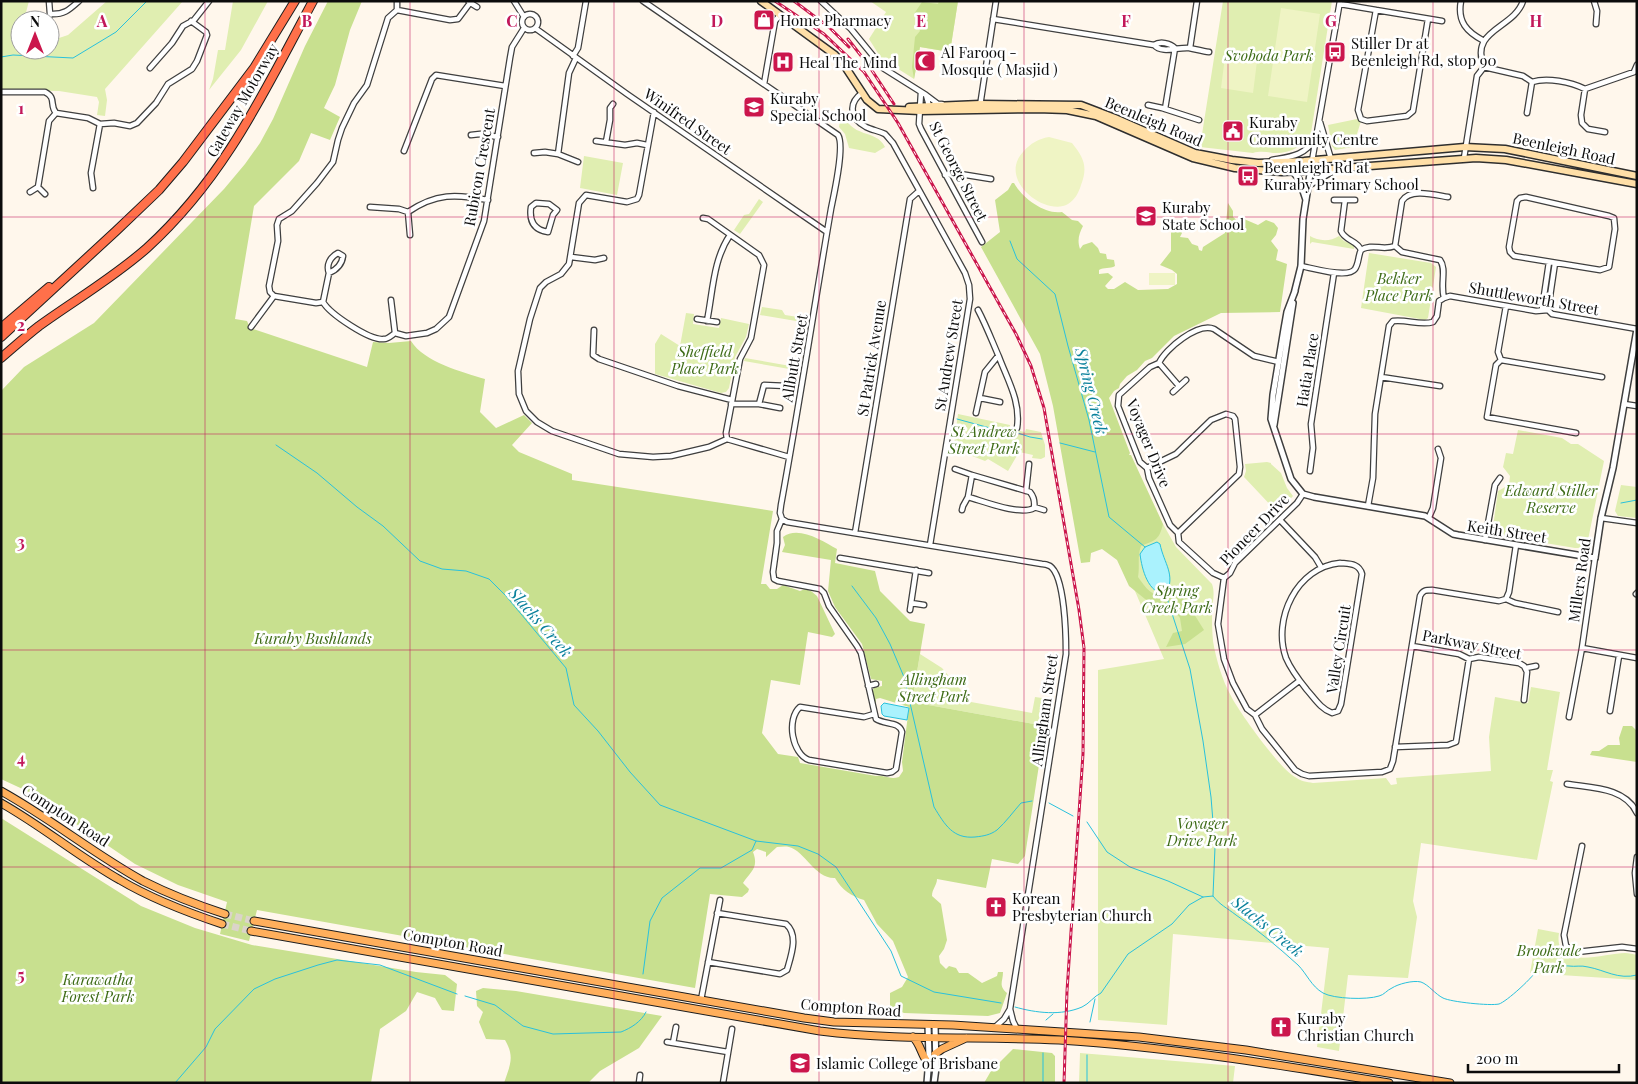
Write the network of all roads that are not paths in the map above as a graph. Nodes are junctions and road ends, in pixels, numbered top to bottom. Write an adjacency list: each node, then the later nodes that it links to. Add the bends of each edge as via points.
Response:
1 (79, 1): 21 (street)
2 (209, 1): 26 (street)
3 (295, 1): 109 (highway, Gateway Motorway, via 254,68 183,162 159,190)
4 (314, 1): 131 (highway, Gateway Motorway, via 242,133 197,196 126,266)
5 (396, 1): 19 (street)
6 (514, 1): 23 (street)
7 (586, 1): 35 (street)
8 (642, 1): 40 (street)
9 (761, 1): 22 (main road, Beenleigh Road)
10 (821, 1): 44 (street, via 852,29 883,68)
11 (996, 1): 24 (street)
12 (1197, 1): 33 (street)
13 (1461, 1): 31 (street, via 1462,24)
14 (1523, 1): 31 (street, via 1518,13)
15 (1594, 1): 28 (street)
16 (469, 2): 18 (street); 19 (street, via 458,19 450,20)
17 (1340, 3): 20 (street); 58 (street)
18 (477, 7)
19 (397, 10): 114 (street, via 388,18 367,85 342,128 333,162 292,210 279,219 269,286)
20 (1376, 10): 25 (street); 25 (street, via 1358,110 1361,118 1367,121 1407,116 1413,112)
21 (60, 14)
22 (780, 15): 40 (street, via 775,21); 45 (main road, Beenleigh Road, via 835,55)
23 (524, 17): 29 (street); 30 (street, via 530,14 536,17)
24 (993, 19): 32 (street, via 1170,44); 51 (street)
25 (1428, 19): 27 (street)
26 (191, 21): 38 (street, via 183,26); 59 (street, via 206,32 207,38 192,69 168,84 137,123 130,126)
27 (1442, 21)
28 (1596, 24)
29 (524, 28): 30 (street); 41 (street, Rubicon Crescent, via 512,47)
30 (535, 28): 35 (street, Winifred Street)
31 (1484, 41): 37 (street, via 1481,54)
32 (1176, 48): 33 (street); 53 (street)
33 (1190, 48): 34 (street)
34 (1209, 52)
35 (574, 57): 54 (street, Winifred Street); 70 (street, via 568,73)
36 (1637, 66): 42 (street, via 1634,72)
37 (1484, 67): 39 (street, via 1523,76); 67 (street, via 1477,76)
38 (150, 68)
39 (1532, 82): 42 (street, via 1540,79); 56 (street)
40 (764, 84): 99 (street, Allbutt Street, via 841,140)
41 (505, 86): 63 (street, Rubicon Crescent); 68 (street, via 436,75)
42 (1585, 89): 61 (street, via 1582,123 1588,129)
43 (1, 92): 55 (street, via 45,92 53,99)
44 (921, 92): 46 (street); 52 (street, St George Street)
45 (862, 93): 52 (main road, Beenleigh Road, via 878,109); 86 (street, St Andrew Street, via 853,103 854,116 866,127 888,137)
46 (926, 95): 48 (street, via 938,104); 50 (street)
47 (613, 104): 65 (street)
48 (946, 105): 50 (main road, Beenleigh Road); 51 (main road, Beenleigh Road)
49 (1148, 105): 53 (street)
50 (928, 106): 52 (main road, Beenleigh Road)
51 (980, 107): 52 (main road, Beenleigh Road); 75 (main road, Beenleigh Road, via 1081,105 1195,153); 78 (main road, Beenleigh Road, via 1083,113 1193,158 1234,168)
52 (920, 109): 79 (street, St George Street, via 921,129)
53 (1165, 109): 57 (street)
54 (654, 112): 66 (street); 99 (street, Winifred Street)
55 (56, 113): 59 (street, via 88,118); 84 (street, via 49,120)
56 (1527, 114)
57 (1199, 120)
58 (1320, 121): 60 (street); 72 (street)
59 (100, 124): 85 (street, via 91,173)
60 (1318, 127): 73 (street); 75 (street, via 1312,143 1305,150)
61 (1606, 132)
62 (471, 135): 63 (street)
63 (498, 137): 90 (street, Rubicon Crescent)
64 (596, 141): 65 (street)
65 (606, 142): 66 (street)
66 (647, 145): 105 (street, via 637,199 627,202 586,195 579,203)
67 (1465, 147): 71 (street); 72 (main road, Beenleigh Road); 80 (main road, Beenleigh Road, via 1505,149)
68 (404, 151)
69 (534, 153): 70 (street)
70 (558, 154): 74 (street)
71 (1464, 158): 76 (main road, Beenleigh Road); 82 (main road, Beenleigh Road, via 1506,160)
72 (1331, 159): 73 (main road, Beenleigh Road)
73 (1312, 161): 75 (main road, Beenleigh Road); 77 (street, Pioneer Drive)
74 (578, 162)
75 (1258, 162)
76 (1336, 168): 77 (main road, Beenleigh Road); 83 (street)
77 (1311, 171): 78 (main road, Beenleigh Road); 83 (street, Pioneer Drive)
78 (1293, 172): 94 (street, via 1299,179)
79 (945, 175): 81 (street, via 954,173); 102 (street, St George Street)
80 (1637, 176)
81 (991, 179)
82 (1637, 184)
83 (1309, 185): 94 (street, Pioneer Drive)
84 (38, 187): 87 (street); 88 (street)
85 (93, 188)
86 (919, 191): 175 (street, St Patrick Avenue, via 910,199); 177 (street, St Andrew Street, via 965,273 970,299)
87 (30, 192)
88 (45, 194)
89 (1448, 197): 103 (street, via 1424,194 1404,198)
90 (488, 200): 96 (street, via 450,195); 128 (street, Rubicon Crescent, via 482,229 449,317 428,333 406,336)
91 (1334, 200): 92 (street)
92 (1345, 200): 93 (street); 104 (street, via 1340,231)
93 (1356, 200)
94 (1306, 201): 110 (street, Pioneer Drive)
95 (370, 207): 96 (street)
96 (408, 212): 100 (street)
97 (553, 215): 97 (street, via 557,210 549,204 536,203 531,207 533,224 546,232 550,230)
98 (703, 218): 101 (street)
99 (827, 232): 155 (street, Allbutt Street)
100 (410, 235)
101 (730, 235): 122 (street, via 718,258); 143 (street, via 759,255 764,265 751,338 740,359)
102 (982, 242)
103 (1395, 246): 104 (street); 115 (street, via 1402,252 1440,260 1444,268 1441,285)
104 (1361, 250): 111 (street, via 1354,271)
105 (571, 257): 106 (street); 153 (street, via 566,270 540,288 530,319 518,371 519,394 526,411 552,431 619,454 671,456)
106 (604, 258)
107 (1549, 262): 108 (street); 108 (street, via 1514,256 1510,252 1520,198 1614,218 1609,267 1600,270); 119 (street)
108 (1555, 263): 119 (street)
109 (79, 264): 125 (highway); 129 (highway, Gateway Motorway)
110 (1301, 266): 111 (street); 113 (street, Pioneer Drive)
111 (1334, 272): 159 (street, Hatia Place, via 1311,424 1313,448)
112 (329, 273): 117 (street)
113 (1295, 291): 133 (street, Pioneer Drive, via 1287,312); 151 (street, Pioneer Drive)
114 (274, 296): 117 (street); 124 (street)
115 (1444, 298): 118 (street, Shuttleworth Street, via 1450,296); 135 (street, via 1439,301 1433,322 1400,320 1389,326)
116 (391, 300): 128 (street)
117 (323, 302): 128 (street, Rubicon Crescent, via 373,338 384,339)
118 (1506, 306): 119 (street, Shuttleworth Street, via 1536,311); 132 (street, via 1498,352)
119 (1545, 309): 126 (street, Shuttleworth Street, via 1552,314)
120 (978, 310): 130 (street)
121 (697, 319): 122 (street)
122 (707, 321): 123 (street)
123 (717, 322)
124 (251, 327)
125 (1, 328)
126 (1637, 329): 146 (street, Millers Road)
127 (594, 330): 143 (street, via 593,355 599,359)
128 (395, 333)
129 (1, 337)
130 (998, 356): 142 (street, via 986,369); 150 (street, via 1015,393 1019,418)
131 (1, 358)
132 (1501, 360): 136 (street); 152 (street, via 1496,365 1487,417)
133 (1279, 362): 134 (street, Voyager Drive, via 1254,356 1208,327 1172,346); 151 (street, Pioneer Drive, via 1271,411)
134 (1159, 363): 139 (street); 158 (street, Voyager Drive, via 1150,366 1118,399 1140,462)
135 (1381, 377): 140 (street); 166 (street, via 1374,419 1373,478)
136 (1602, 377)
137 (1186, 380): 139 (street)
138 (787, 386): 145 (street, via 764,385)
139 (1179, 386): 141 (street)
140 (1440, 386)
141 (1173, 392)
142 (980, 398): 144 (street); 149 (street)
143 (731, 402): 145 (street); 153 (street)
144 (1000, 402)
145 (759, 404): 148 (street)
146 (1624, 404): 147 (street); 170 (street, Millers Road)
147 (1637, 406)
148 (780, 408)
149 (976, 413)
150 (1017, 428)
151 (1274, 428): 163 (street, Pioneer Drive, via 1291,479)
152 (1576, 433)
153 (727, 439): 155 (street)
154 (1438, 449): 169 (street, via 1441,458)
155 (789, 457): 171 (street, Allbutt Street, via 780,505)
156 (1029, 464): 162 (street)
157 (955, 468): 160 (street)
158 (1147, 468): 174 (street, Voyager Drive, via 1148,478 1170,526); 174 (street, via 1176,454 1211,420 1226,414 1235,419 1239,474)
159 (1310, 471)
160 (972, 475): 162 (street); 164 (street)
161 (1500, 478): 176 (street, via 1495,486)
162 (1026, 491): 165 (street, via 1034,496)
163 (1303, 494): 166 (street, Keith Street); 172 (street, Pioneer Drive)
164 (968, 497): 165 (street, via 1023,510); 167 (street)
165 (1034, 506): 168 (street)
166 (1368, 506): 169 (street, Keith Street)
167 (962, 510)
168 (1044, 510)
169 (1429, 517): 176 (street, Keith Street, via 1452,534)
170 (1601, 518): 173 (street); 180 (street, Millers Road)
171 (782, 520): 175 (street, Allingham Street); 199 (street, Allbutt Street, via 777,531 774,579 820,589 858,646)
172 (1280, 520): 181 (street); 184 (street, Pioneer Drive, via 1235,563)
173 (1637, 523)
174 (1178, 532): 184 (street, Voyager Drive, via 1179,542 1212,573)
175 (855, 533): 177 (street, Allingham Street)
176 (1485, 540): 178 (street, Keith Street)
177 (930, 545): 222 (street, Allingham Street, via 1049,566 1056,576 1063,606 1065,666)
178 (1516, 545): 180 (street, Keith Street); 185 (street)
179 (840, 558): 182 (street)
180 (1595, 558): 191 (street, Millers Road)
181 (1321, 567): 197 (street, Valley Circuit, via 1299,585 1284,614 1283,647); 197 (street, Valley Circuit, via 1340,563 1356,565 1362,574 1342,704 1338,711 1324,710)
182 (916, 570): 183 (street); 186 (street)
183 (929, 573)
184 (1224, 578): 203 (street, Pioneer Drive, via 1218,624 1224,659 1233,683)
185 (1506, 599): 189 (street); 190 (street, Pioneer Drive, via 1499,601 1425,590 1420,596)
186 (911, 603): 187 (street); 188 (street)
187 (924, 605)
188 (910, 610)
189 (1558, 612)
190 (1412, 646): 194 (street, Parkway Street, via 1459,654); 205 (street, Pioneer Drive)
191 (1582, 648): 192 (street); 204 (street, Millers Road)
192 (1619, 656): 193 (street); 201 (street)
193 (1637, 658)
194 (1469, 659): 196 (street, Parkway Street, via 1479,657 1515,662); 205 (street, via 1456,742)
195 (1536, 666): 196 (street, Parkway Street)
196 (1526, 668): 200 (street, Parkway Street)
197 (1299, 681): 203 (street)
198 (876, 684): 199 (street)
199 (868, 686): 202 (street)
200 (1524, 700)
201 (1610, 711)
202 (874, 714): 202 (street, via 864,717 800,707 795,713 792,737 802,756 809,760 892,772 896,769 901,728 880,722)
203 (1255, 715): 205 (street, Pioneer Drive, via 1262,729 1296,770 1309,776 1387,771 1392,766)
204 (1569, 717)
205 (1395, 747)
206 (1567, 784): 209 (street, via 1613,792)
207 (1, 791): 215 (main road, Compton Road, via 142,880)
208 (1, 803): 217 (main road, Compton Road, via 134,889)
209 (1636, 809)
210 (1582, 846): 219 (street, via 1564,935 1566,946 1577,952 1622,947)
211 (1637, 856): 212 (street)
212 (1637, 894)
213 (720, 900): 214 (street)
214 (717, 913): 220 (street); 220 (street, via 786,924 794,937 787,970 780,974)
215 (225, 914)
216 (254, 921): 221 (main road, Compton Road)
217 (222, 924)
218 (252, 931): 228 (main road, Compton Road, via 807,1029 844,1034)
219 (1637, 949)
220 (708, 962): 221 (street)
221 (700, 1000): 223 (main road, Compton Road, via 816,1020)
222 (1010, 1009): 225 (street); 227 (street, Allingham Street)
223 (932, 1025): 225 (main road, Compton Road); 229 (street)
224 (676, 1027): 233 (street)
225 (994, 1028): 227 (main road, Compton Road)
226 (732, 1029): 235 (street)
227 (1017, 1029): 231 (main road, Compton Road)
228 (913, 1036): 229 (main road, Compton Road); 237 (main road)
229 (932, 1037): 230 (main road, Compton Road); 236 (street); 237 (street)
230 (966, 1038): 234 (main road, Compton Road, via 1076,1042); 236 (main road)
231 (1159, 1039): 234 (main road, via 1160,1045); 244 (main road, Compton Road)
232 (667, 1042): 233 (street)
233 (673, 1043): 235 (street)
234 (1173, 1051): 243 (main road, Compton Road)
235 (728, 1052): 240 (street)
236 (935, 1054): 242 (street)
237 (929, 1064): 241 (street)
238 (640, 1075): 239 (street)
239 (639, 1083)
240 (723, 1083)
241 (927, 1083)
242 (934, 1083)
243 (1389, 1083)
244 (1450, 1083)

